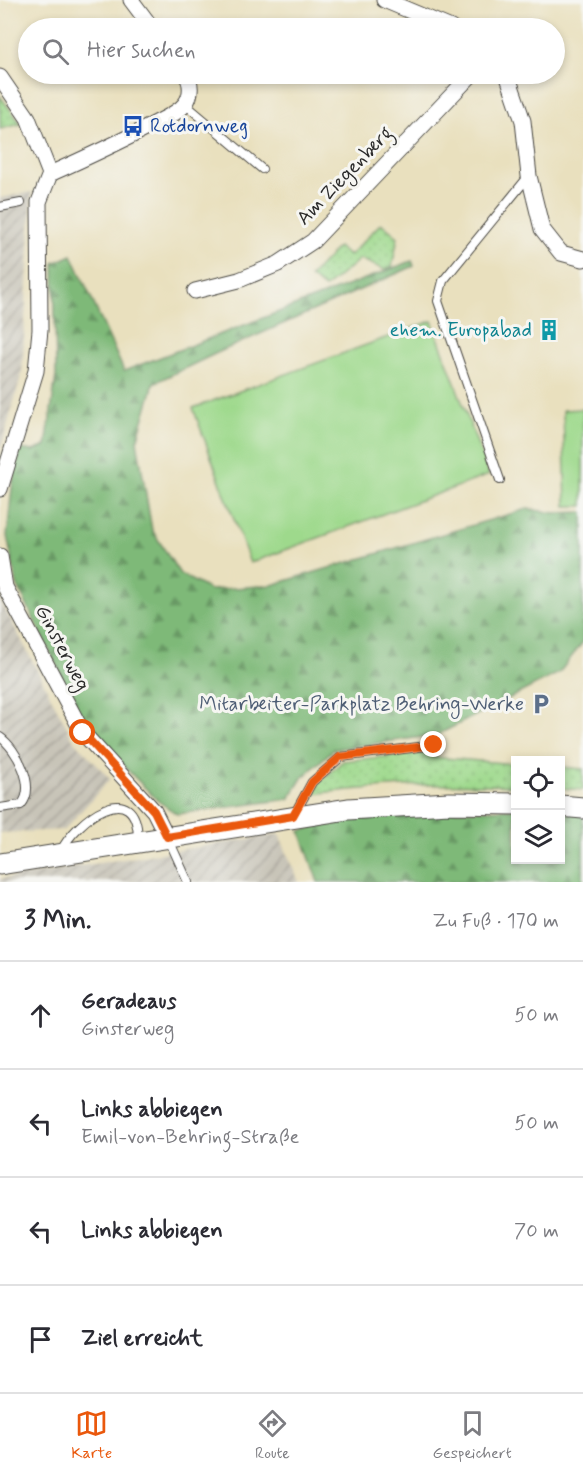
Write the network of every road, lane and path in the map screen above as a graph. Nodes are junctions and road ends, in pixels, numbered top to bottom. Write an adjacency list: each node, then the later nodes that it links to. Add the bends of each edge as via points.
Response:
1 (131, 0): 3 (street)
2 (384, 0): 4 (street)
3 (144, 18)
4 (427, 18)
5 (0, 77): 11 (street, via 27,118)
6 (189, 84): 9 (street)
7 (462, 84): 16 (street, Am Ziegenberg, via 313,241 278,264 239,280)
8 (510, 84): 12 (street, via 523,121)
9 (185, 104): 10 (lane); 11 (street, via 139,132)
10 (262, 169)
11 (50, 174): 18 (street, via 39,202 40,330 36,371)
12 (529, 176): 15 (street, via 542,229 561,252); 17 (lane, via 443,281 438,301)
13 (21, 203): 14 (lane)
14 (0, 207)
15 (583, 259)
16 (195, 291)
17 (500, 480)
18 (0, 489)
19 (0, 556): 27 (street, Ginsterweg, via 5,587 83,733 154,811)
20 (0, 737): 24 (lane, via 21,762 27,797 21,805)
21 (434, 745): 26 (lane, via 340,757 312,782)
22 (511, 804): 26 (main road, via 348,808)
23 (565, 806): 25 (main road)
24 (0, 808)
25 (583, 808)
26 (293, 816): 27 (main road)
27 (167, 837): 28 (main road); 31 (lane)
28 (138, 842): 29 (main road); 29 (lane, via 135,818 116,805 75,830)
29 (59, 855): 30 (main road)
30 (0, 864)
31 (188, 882)

